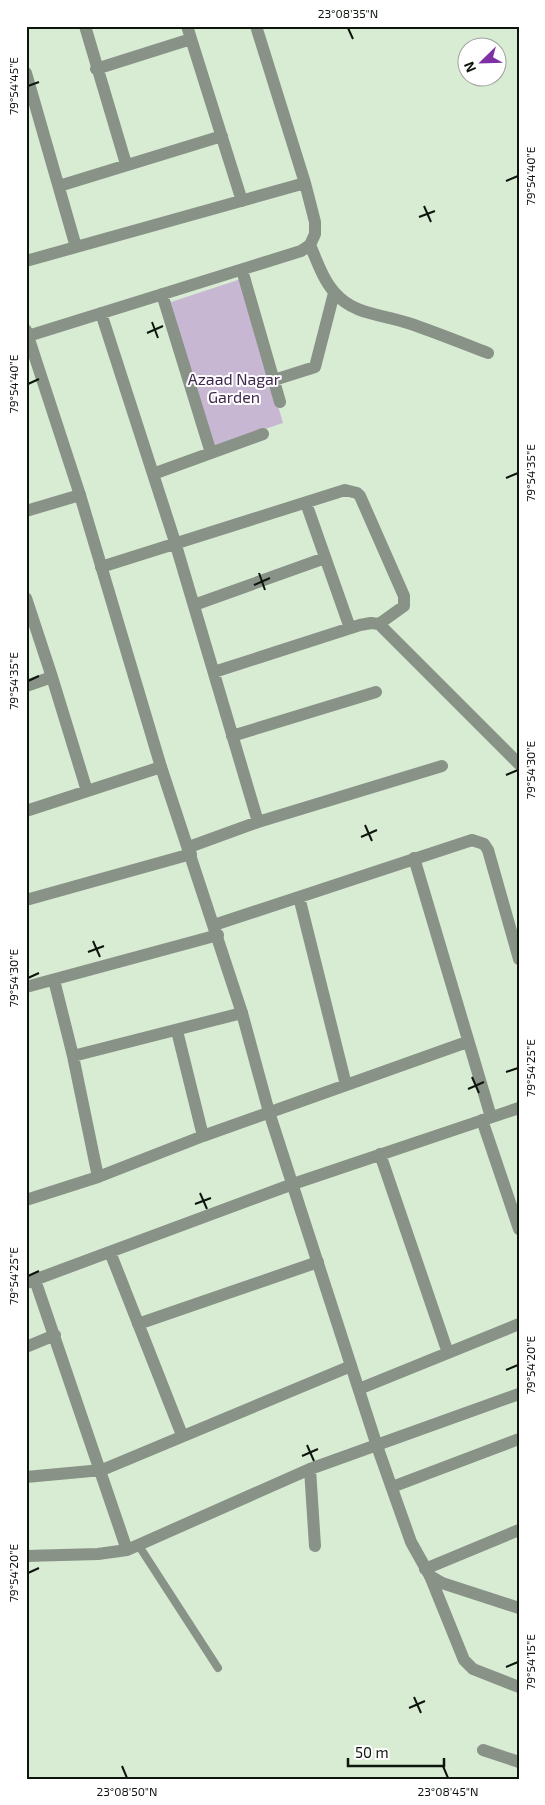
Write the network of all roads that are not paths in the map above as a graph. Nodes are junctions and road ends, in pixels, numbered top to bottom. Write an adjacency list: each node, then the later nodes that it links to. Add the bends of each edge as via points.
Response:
1 (85, 26): 5 (street)
2 (187, 26): 4 (street)
3 (256, 26): 9 (street)
4 (191, 39): 5 (street); 7 (street)
5 (96, 69): 8 (street)
6 (26, 73): 10 (street)
7 (222, 136): 8 (street); 11 (street)
8 (126, 164): 10 (street)
9 (305, 183): 11 (street); 12 (street, via 315,222 315,234)
10 (58, 186): 13 (street)
11 (242, 201): 13 (street)
12 (310, 245): 15 (street, via 301,251); 16 (street)
13 (76, 247): 14 (street)
14 (26, 261)
15 (242, 270): 17 (street); 21 (street)
16 (334, 293): 20 (street, via 359,310 407,322); 21 (street, via 315,367)
17 (162, 294): 18 (street); 24 (street)
18 (101, 313): 19 (street); 25 (street)
19 (27, 333): 26 (street)
20 (488, 353)
21 (274, 380): 22 (street)
22 (280, 402)
23 (263, 434): 24 (street)
24 (211, 453): 25 (street)
25 (153, 474): 29 (street)
26 (80, 495): 28 (street); 31 (street)
27 (306, 503): 29 (street); 30 (street); 34 (street, via 346,490 360,496 405,603)
28 (26, 511)
29 (175, 542): 31 (street); 33 (street)
30 (325, 558): 33 (street); 35 (street)
31 (101, 566): 43 (street)
32 (26, 598): 37 (street)
33 (194, 605): 36 (street)
34 (378, 624): 35 (street); 41 (street)
35 (350, 628): 36 (street)
36 (214, 672): 40 (street)
37 (52, 678): 38 (street); 44 (street)
38 (26, 686)
39 (376, 692): 40 (street)
40 (232, 736): 46 (street)
41 (519, 764)
42 (442, 766): 46 (street)
43 (161, 767): 44 (street); 47 (street)
44 (87, 791): 45 (street)
45 (26, 811)
46 (258, 822): 47 (street)
47 (190, 850): 50 (street); 51 (street)
48 (414, 858): 49 (street); 52 (street, via 472,840 484,844); 57 (street)
49 (299, 897): 51 (street); 59 (street)
50 (26, 900)
51 (216, 930): 53 (street); 55 (street)
52 (519, 960)
53 (54, 980): 54 (street); 58 (street)
54 (26, 987)
55 (242, 1013): 56 (street); 61 (street)
56 (177, 1031): 58 (street); 63 (street)
57 (467, 1042): 59 (street); 62 (street)
58 (73, 1056): 65 (street)
59 (346, 1085): 61 (street)
60 (519, 1108): 62 (street)
61 (269, 1112): 63 (street); 66 (street)
62 (486, 1118): 64 (street); 68 (street)
63 (203, 1136): 65 (street)
64 (380, 1154): 66 (street); 76 (street)
65 (98, 1177): 67 (street)
66 (293, 1184): 69 (street); 70 (street)
67 (26, 1200)
68 (519, 1228)
69 (110, 1252): 71 (street); 72 (street)
70 (318, 1262): 72 (street); 77 (street)
71 (31, 1281): 74 (street)
72 (138, 1324): 80 (street)
73 (519, 1324): 76 (street)
74 (54, 1335): 75 (street); 84 (street)
75 (26, 1347)
76 (448, 1353): 78 (street)
77 (351, 1366): 78 (street); 80 (street)
78 (359, 1389): 82 (street)
79 (519, 1394): 82 (street)
80 (182, 1435): 84 (street)
81 (519, 1439): 86 (street)
82 (377, 1446): 83 (street); 86 (street)
83 (310, 1469): 88 (street); 89 (street)
84 (102, 1470): 85 (street); 89 (street)
85 (26, 1477)
86 (392, 1487): 91 (street, via 411,1542)
87 (519, 1530): 91 (street)
88 (315, 1546)
89 (133, 1548): 90 (street, via 98,1554); 93 (lane)
90 (26, 1556)
91 (428, 1572): 92 (street, via 442,1584); 94 (street, via 464,1660 473,1669)
92 (519, 1608)
93 (218, 1668)
94 (519, 1687)
95 (483, 1750): 96 (street)
96 (519, 1762)

